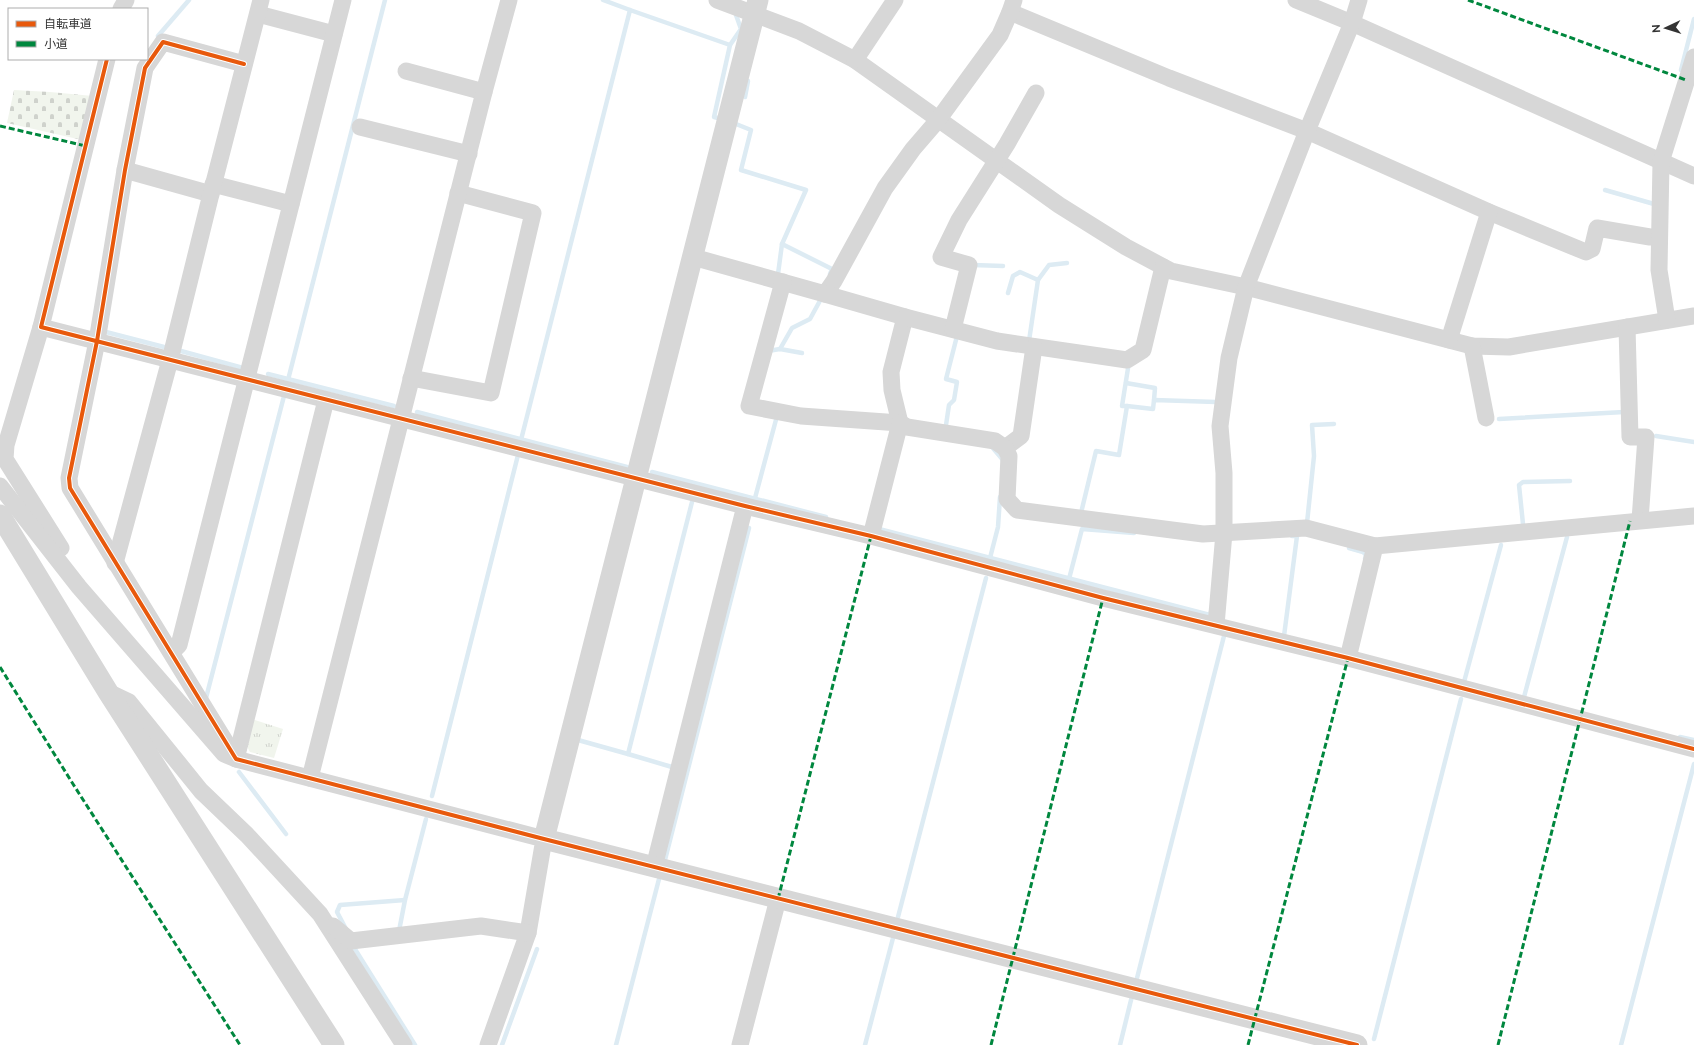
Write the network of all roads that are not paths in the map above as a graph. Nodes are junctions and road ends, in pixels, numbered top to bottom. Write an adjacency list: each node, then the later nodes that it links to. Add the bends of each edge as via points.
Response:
1 (342, 0): 11 (street)
2 (509, 0): 17 (street)
3 (717, 0): 9 (street)
4 (895, 0): 14 (street)
5 (1296, 0): 10 (street)
6 (1359, 0): 10 (street)
7 (1012, 6): 19 (street, via 1000,35); 21 (street, via 1169,78)
8 (259, 7): 11 (street); 15 (street)
9 (756, 7): 14 (street); 32 (street)
10 (1352, 23): 21 (street); 24 (street)
11 (334, 34): 29 (street)
12 (1694, 57): 24 (street)
13 (107, 60): 40 (street)
14 (855, 60): 19 (street)
15 (244, 64): 25 (street, via 163,42 145,68); 27 (street)
16 (406, 71): 17 (street)
17 (484, 92): 22 (street)
18 (1036, 93): 23 (street)
19 (938, 120): 23 (street); 36 (street, via 913,149 886,188)
20 (360, 127): 22 (street)
21 (1307, 131): 30 (street); 35 (street)
22 (468, 154): 28 (street)
23 (997, 161): 33 (street, via 1119,243); 42 (street, via 959,220 941,257 969,265)
24 (1661, 162): 26 (street); 31 (street)
25 (125, 170): 27 (street); 44 (street)
26 (1694, 176)
27 (212, 189): 29 (street); 47 (street)
28 (458, 193): 48 (street); 48 (street, via 533,213 492,393)
29 (291, 204): 49 (street)
30 (1488, 212): 31 (street, via 1586,252 1592,249 1597,228); 43 (street)
31 (1659, 237): 39 (street, via 1659,270)
32 (693, 257): 34 (street); 55 (street)
33 (1163, 267): 35 (street, via 1171,271); 46 (street, via 1143,350 1127,360)
34 (783, 282): 36 (street); 53 (street, via 749,406 801,416)
35 (1246, 287): 43 (street); 61 (street, via 1229,358 1220,426 1224,473)
36 (825, 294): 38 (street)
37 (1694, 316): 39 (street)
38 (905, 317): 42 (street); 53 (street, via 891,372 892,390)
39 (1667, 320): 41 (street)
40 (41, 327): 44 (street); 65 (street, via 6,445 5,459 79,576)
41 (1627, 327): 45 (street, via 1510,347); 60 (street, via 1630,437 1646,437)
42 (953, 329): 46 (street, via 997,341)
43 (1448, 340): 45 (street)
44 (97, 341): 47 (street); 64 (street, via 69,478 70,488)
45 (1472, 346): 51 (street)
46 (1034, 347): 54 (street, via 1021,436)
47 (170, 360): 49 (street); 64 (street)
48 (411, 378): 52 (street)
49 (246, 379): 50 (street); 67 (street, via 179,645)
50 (326, 400): 52 (street); 71 (street)
51 (1486, 418)
52 (401, 419): 55 (street); 72 (street)
53 (900, 423): 54 (street, via 907,427 996,441); 62 (street)
54 (1005, 448): 61 (street, via 1008,456 1007,499 1017,510 1204,534)
55 (636, 478): 57 (street); 73 (street)
56 (0, 486): 65 (street)
57 (745, 506): 62 (street); 74 (street)
58 (0, 515): 69 (street)
59 (1694, 516): 60 (street)
60 (1640, 520): 63 (street)
61 (1224, 533): 63 (street, via 1306,528); 66 (street)
62 (871, 536): 66 (street, via 1103,598)
63 (1375, 546): 68 (street)
64 (115, 563): 67 (street)
65 (79, 587): 71 (street, via 224,754)
66 (1216, 625): 68 (street)
67 (172, 652): 71 (street)
68 (1348, 658): 70 (street)
69 (108, 692): 76 (street, via 129,702 201,791 247,835); 78 (street)
70 (1694, 749)
71 (236, 759): 72 (street)
72 (310, 778): 73 (street)
73 (544, 840): 74 (street); 77 (street)
74 (654, 867): 75 (street)
75 (778, 898): 81 (street); 82 (street)
76 (320, 914): 77 (street, via 351,941 481,926); 79 (street)
77 (528, 933): 80 (street)
78 (334, 1045)
79 (404, 1045)
80 (488, 1045)
81 (740, 1045)
82 (1357, 1045)

